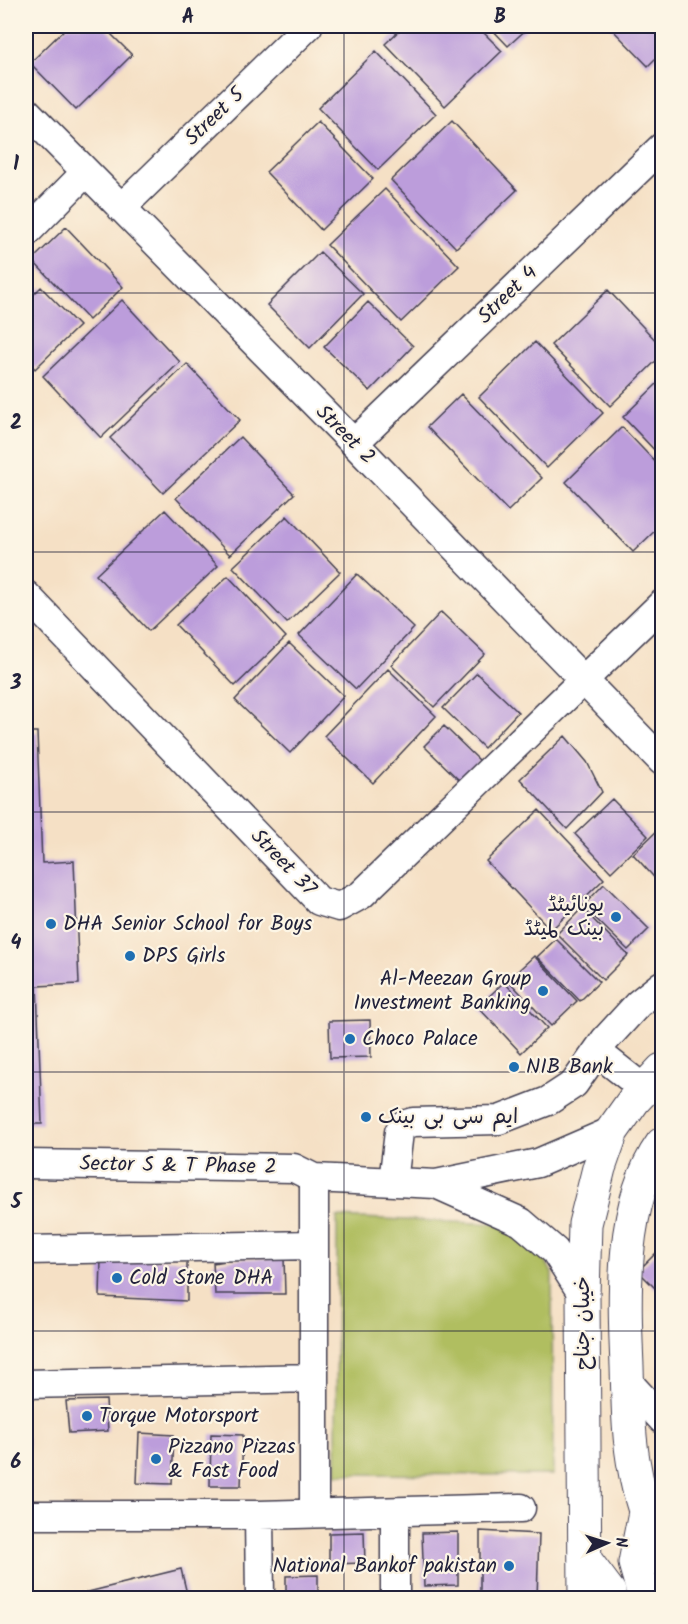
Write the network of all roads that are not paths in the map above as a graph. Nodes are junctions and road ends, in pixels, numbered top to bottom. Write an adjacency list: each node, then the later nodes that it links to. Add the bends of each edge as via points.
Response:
1 (308, 26): 5 (street, Street 5)
2 (26, 111): 4 (street, Street 2)
3 (663, 147): 7 (street, Street 4)
4 (85, 173): 5 (street, Street 2); 6 (street)
5 (121, 208): 7 (street, Street 2)
6 (26, 233)
7 (354, 443): 10 (street, Street 2)
8 (26, 595): 10 (street, Street 37, via 319,901 339,907 361,895)
9 (663, 604): 10 (street, Street 37)
10 (584, 680): 11 (street, Street 2)
11 (663, 761)
12 (663, 985): 13 (street, via 638,1004)
13 (597, 1052): 14 (street); 19 (street, via 574,1084 548,1101 499,1120 403,1125)
14 (653, 1080): 15 (main road, خیبان جناح)
15 (612, 1131): 20 (street, Sector S & T Phase 2, via 538,1163); 23 (main road, خیبان جناح, via 585,1224)
16 (663, 1144): 25 (main road, خیبان جناح, via 652,1159 632,1218 624,1302)
17 (26, 1164): 18 (street, Sector S & T Phase 2, via 294,1168)
18 (314, 1178): 19 (street, Sector S & T Phase 2); 21 (street)
19 (393, 1182): 20 (street, Sector S & T Phase 2)
20 (436, 1184): 23 (street, Sector S & T Phase 2, via 521,1222 555,1251)
21 (313, 1245): 22 (street); 24 (street)
22 (26, 1250)
23 (583, 1295): 35 (main road, خیبان جناح)
24 (313, 1378): 26 (street); 31 (street)
25 (627, 1381): 27 (street); 29 (main road, خیبان جناح, via 631,1447)
26 (26, 1384)
27 (663, 1419)
28 (521, 1508): 30 (street)
29 (645, 1510): 34 (main road, خیبان جناح); 40 (main road, via 635,1563)
30 (395, 1512): 31 (street); 37 (street)
31 (314, 1513): 33 (street)
32 (26, 1515): 33 (street)
33 (259, 1515): 36 (street)
34 (663, 1559)
35 (585, 1560): 38 (main road, خیبان جناح); 39 (main road)
36 (260, 1599)
37 (395, 1599)
38 (585, 1599)
39 (610, 1599)
40 (645, 1599)

